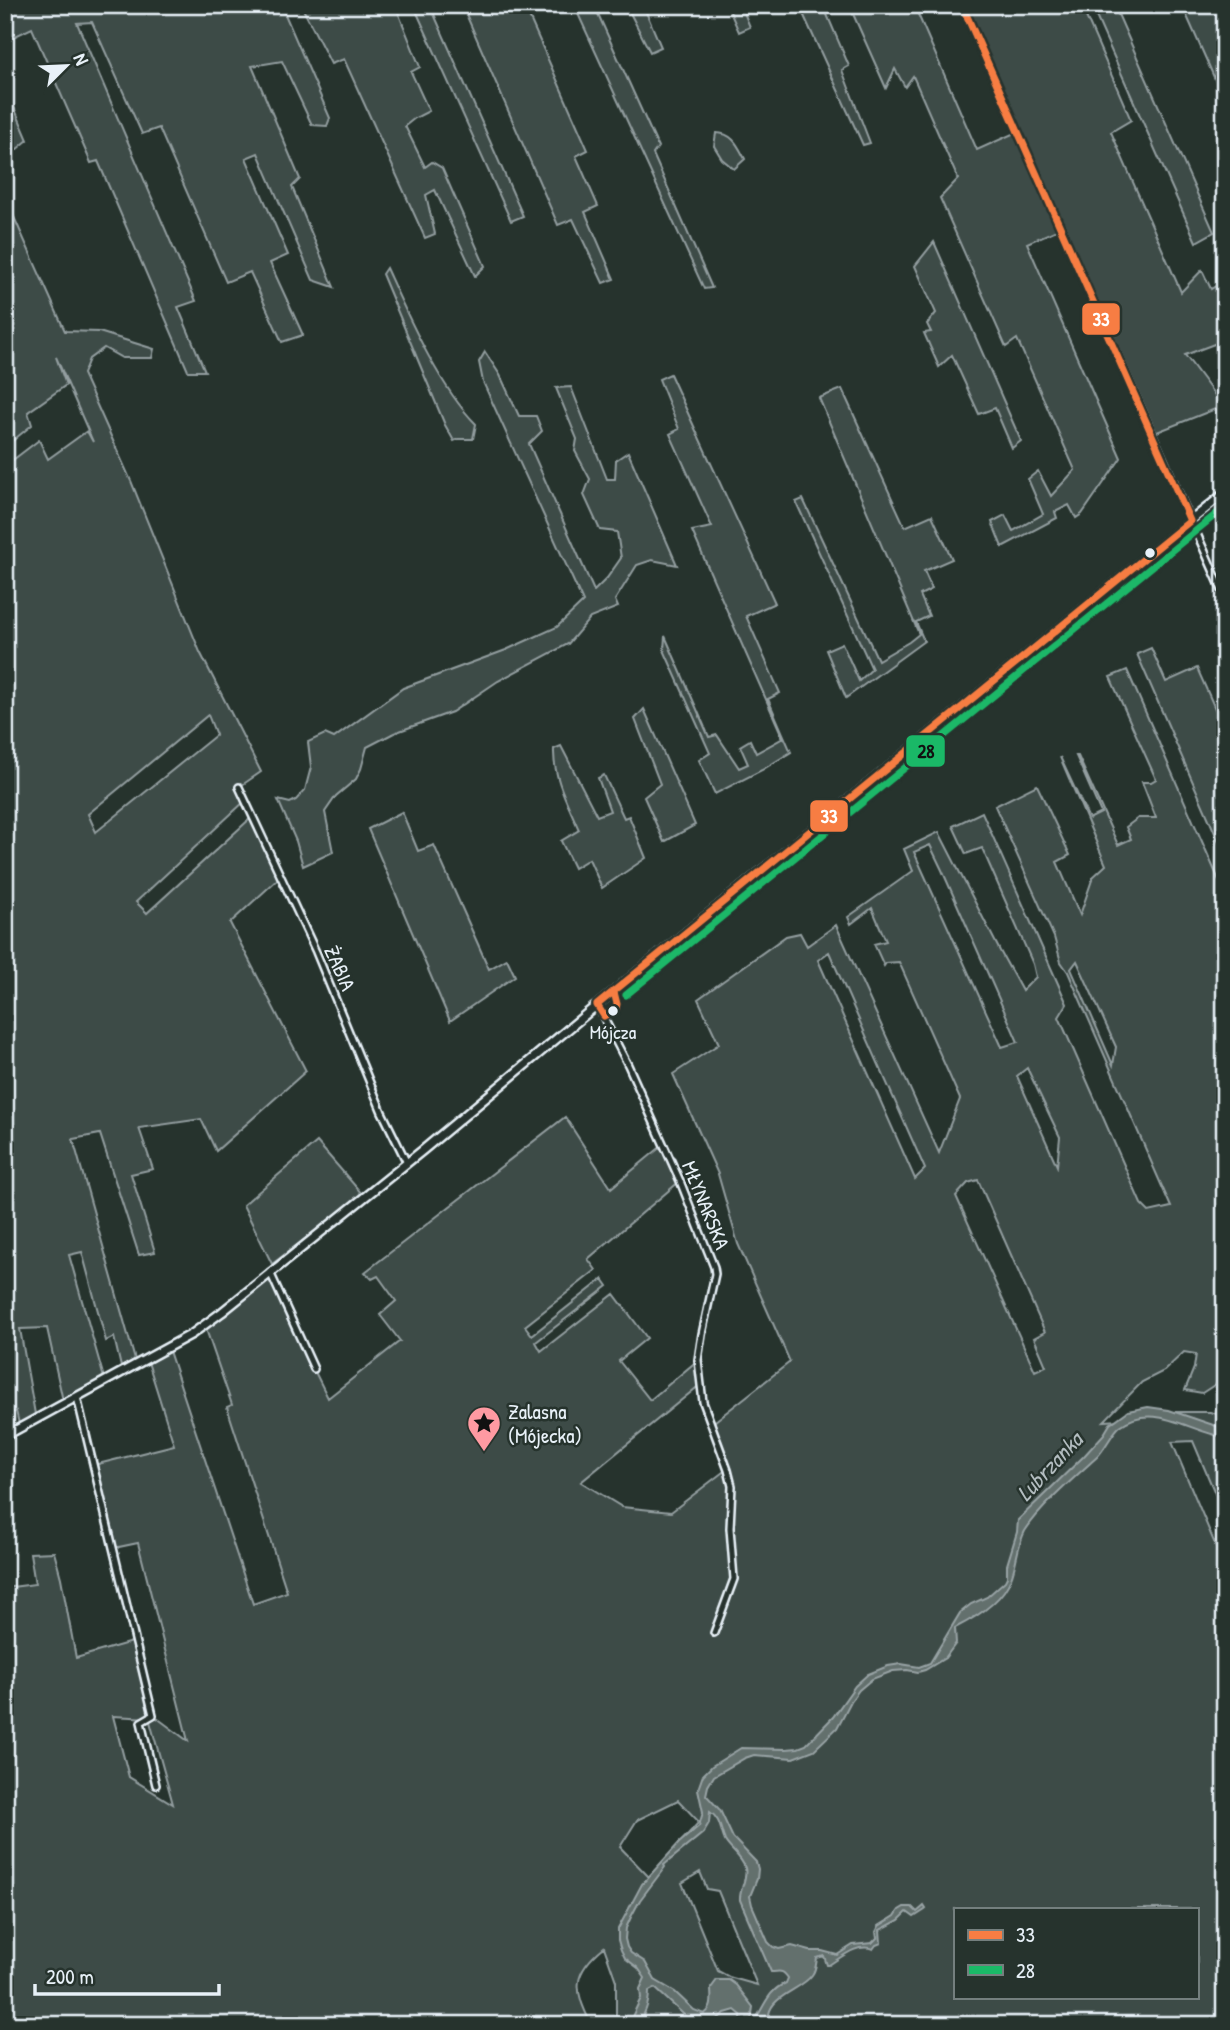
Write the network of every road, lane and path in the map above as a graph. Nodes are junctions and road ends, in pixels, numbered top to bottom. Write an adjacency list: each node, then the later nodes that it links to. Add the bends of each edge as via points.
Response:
1 (962, 5): 3 (street)
2 (1225, 493): 3 (street)
3 (1190, 521): 4 (street); 6 (street)
4 (1225, 597)
5 (239, 787): 7 (street, ŻABIA)
6 (597, 1005): 7 (street); 12 (street, MŁYNARSKA, via 680,1181 714,1267 698,1360 703,1402 732,1486 734,1579)
7 (407, 1163): 8 (street)
8 (270, 1272): 9 (street); 10 (street, via 192,1334)
9 (314, 1369)
10 (77, 1397): 11 (street); 13 (street, via 153,1716 141,1723)
11 (5, 1436)
12 (714, 1633)
13 (156, 1785)

